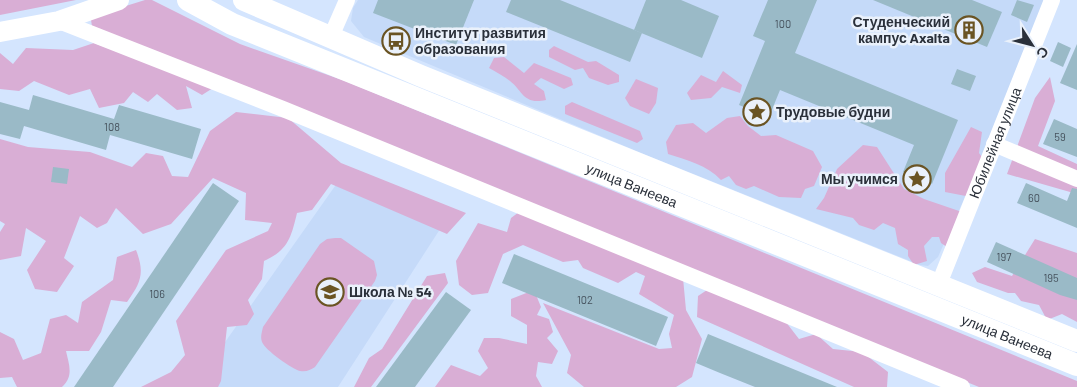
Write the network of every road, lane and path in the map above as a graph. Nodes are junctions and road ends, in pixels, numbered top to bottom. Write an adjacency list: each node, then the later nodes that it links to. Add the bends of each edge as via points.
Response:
1 (119, 0): 6 (street)
2 (188, 0): 13 (main road, улица Ванеева, via 232,24)
3 (244, 0): 8 (main road, улица Ванеева)
4 (347, 0): 8 (street)
5 (1052, 0): 9 (street, Юбилейная улица)
6 (59, 21): 7 (street); 14 (street, via 325,126)
7 (0, 32)
8 (330, 38): 11 (main road, улица Ванеева)
9 (994, 144): 10 (street); 11 (street, Юбилейная улица)
10 (1077, 179)
11 (939, 284): 12 (main road, улица Ванеева)
12 (1077, 341)
13 (1077, 365)
14 (962, 387)

